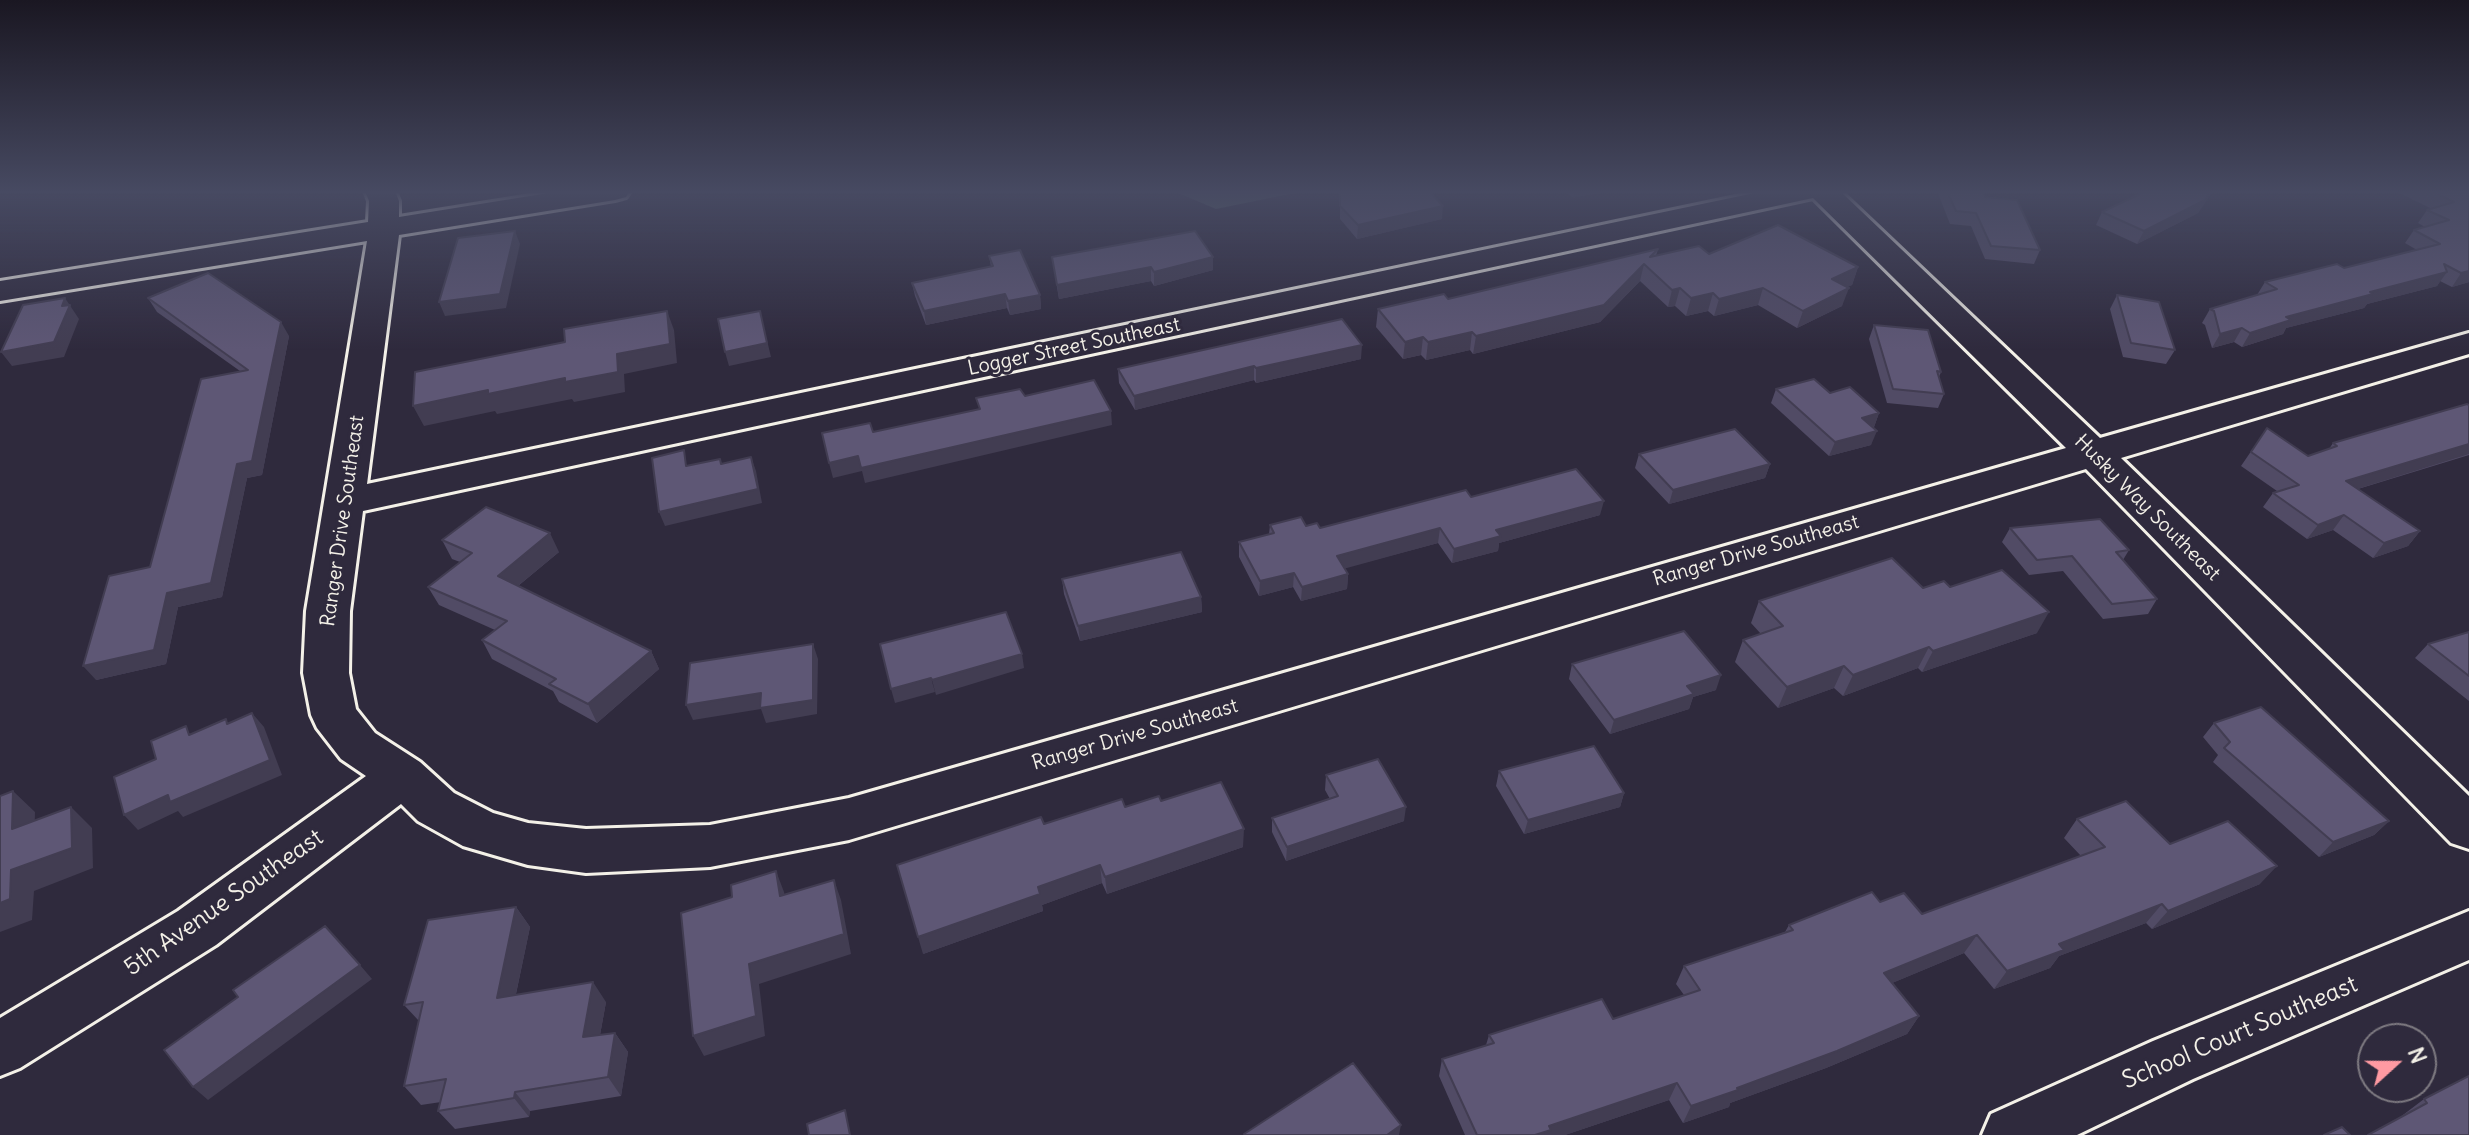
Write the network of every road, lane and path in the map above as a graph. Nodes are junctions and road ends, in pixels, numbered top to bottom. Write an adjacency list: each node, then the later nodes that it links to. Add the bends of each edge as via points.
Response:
1 (219, 244): 5 (street)
2 (377, 244): 8 (street, Ranger Drive Southeast)
3 (1556, 244): 8 (street, Logger Street Southeast)
4 (1878, 244): 7 (street, Husky Way Southeast)
5 (0, 291)
6 (2469, 343): 7 (street, Ranger Drive Southeast)
7 (2092, 452): 9 (street, Ranger Drive Southeast, via 849,819 710,846 586,851 528,844 481,831 436,807); 10 (street, Husky Way Southeast)
8 (344, 502): 9 (street, Ranger Drive Southeast, via 328,611 326,673 334,715 358,746)
9 (403, 776): 12 (street, 5th Avenue Southeast, via 197,928)
10 (2469, 828)
11 (2469, 935): 13 (street, School Court Southeast, via 2173,1060)
12 (0, 1049)
13 (2012, 1135)

